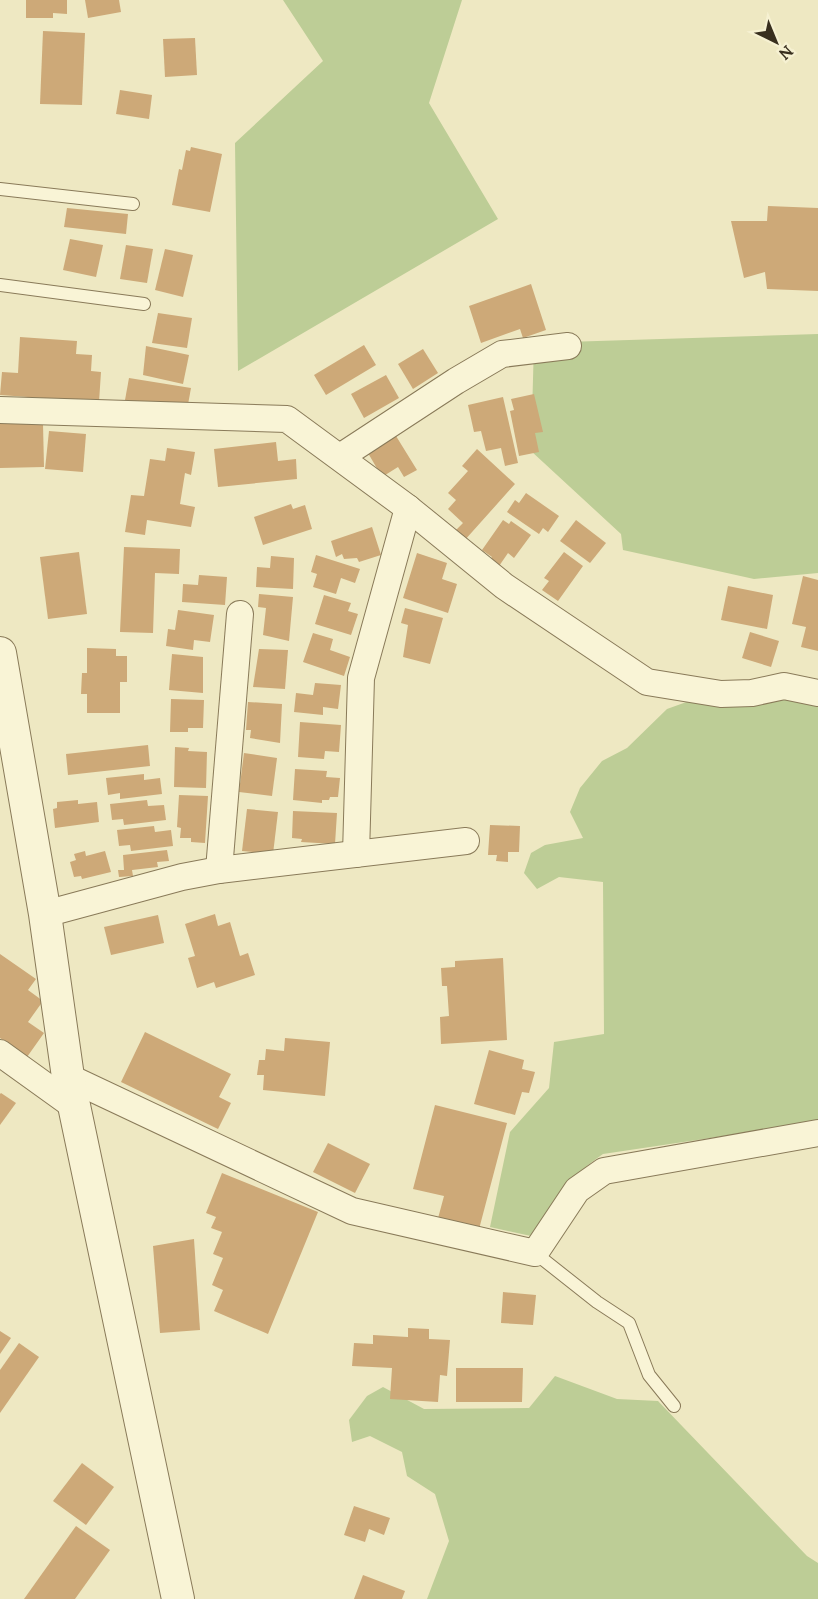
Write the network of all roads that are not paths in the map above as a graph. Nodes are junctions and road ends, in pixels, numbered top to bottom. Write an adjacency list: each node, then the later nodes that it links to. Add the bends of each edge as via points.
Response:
1 (0, 189): 2 (lane)
2 (133, 204)
3 (0, 285): 4 (lane)
4 (144, 304)
5 (568, 346): 7 (street, via 502,354)
6 (0, 410): 7 (street, via 287,419)
7 (340, 457): 8 (street)
8 (408, 508): 11 (street, via 504,586 647,682 721,694 784,686); 13 (street, via 361,678)
9 (240, 614): 14 (street)
10 (0, 653): 15 (street)
11 (818, 693)
12 (466, 841): 13 (street)
13 (356, 854): 14 (street)
14 (219, 870): 15 (street)
15 (45, 914): 17 (street)
16 (0, 1053): 18 (street)
17 (68, 1077): 18 (street); 20 (street, via 352,1211)
18 (75, 1107): 22 (street)
19 (818, 1133): 20 (street, via 604,1171 577,1190)
20 (535, 1253): 21 (lane, via 629,1323 650,1375)
21 (674, 1406)
22 (178, 1599)

